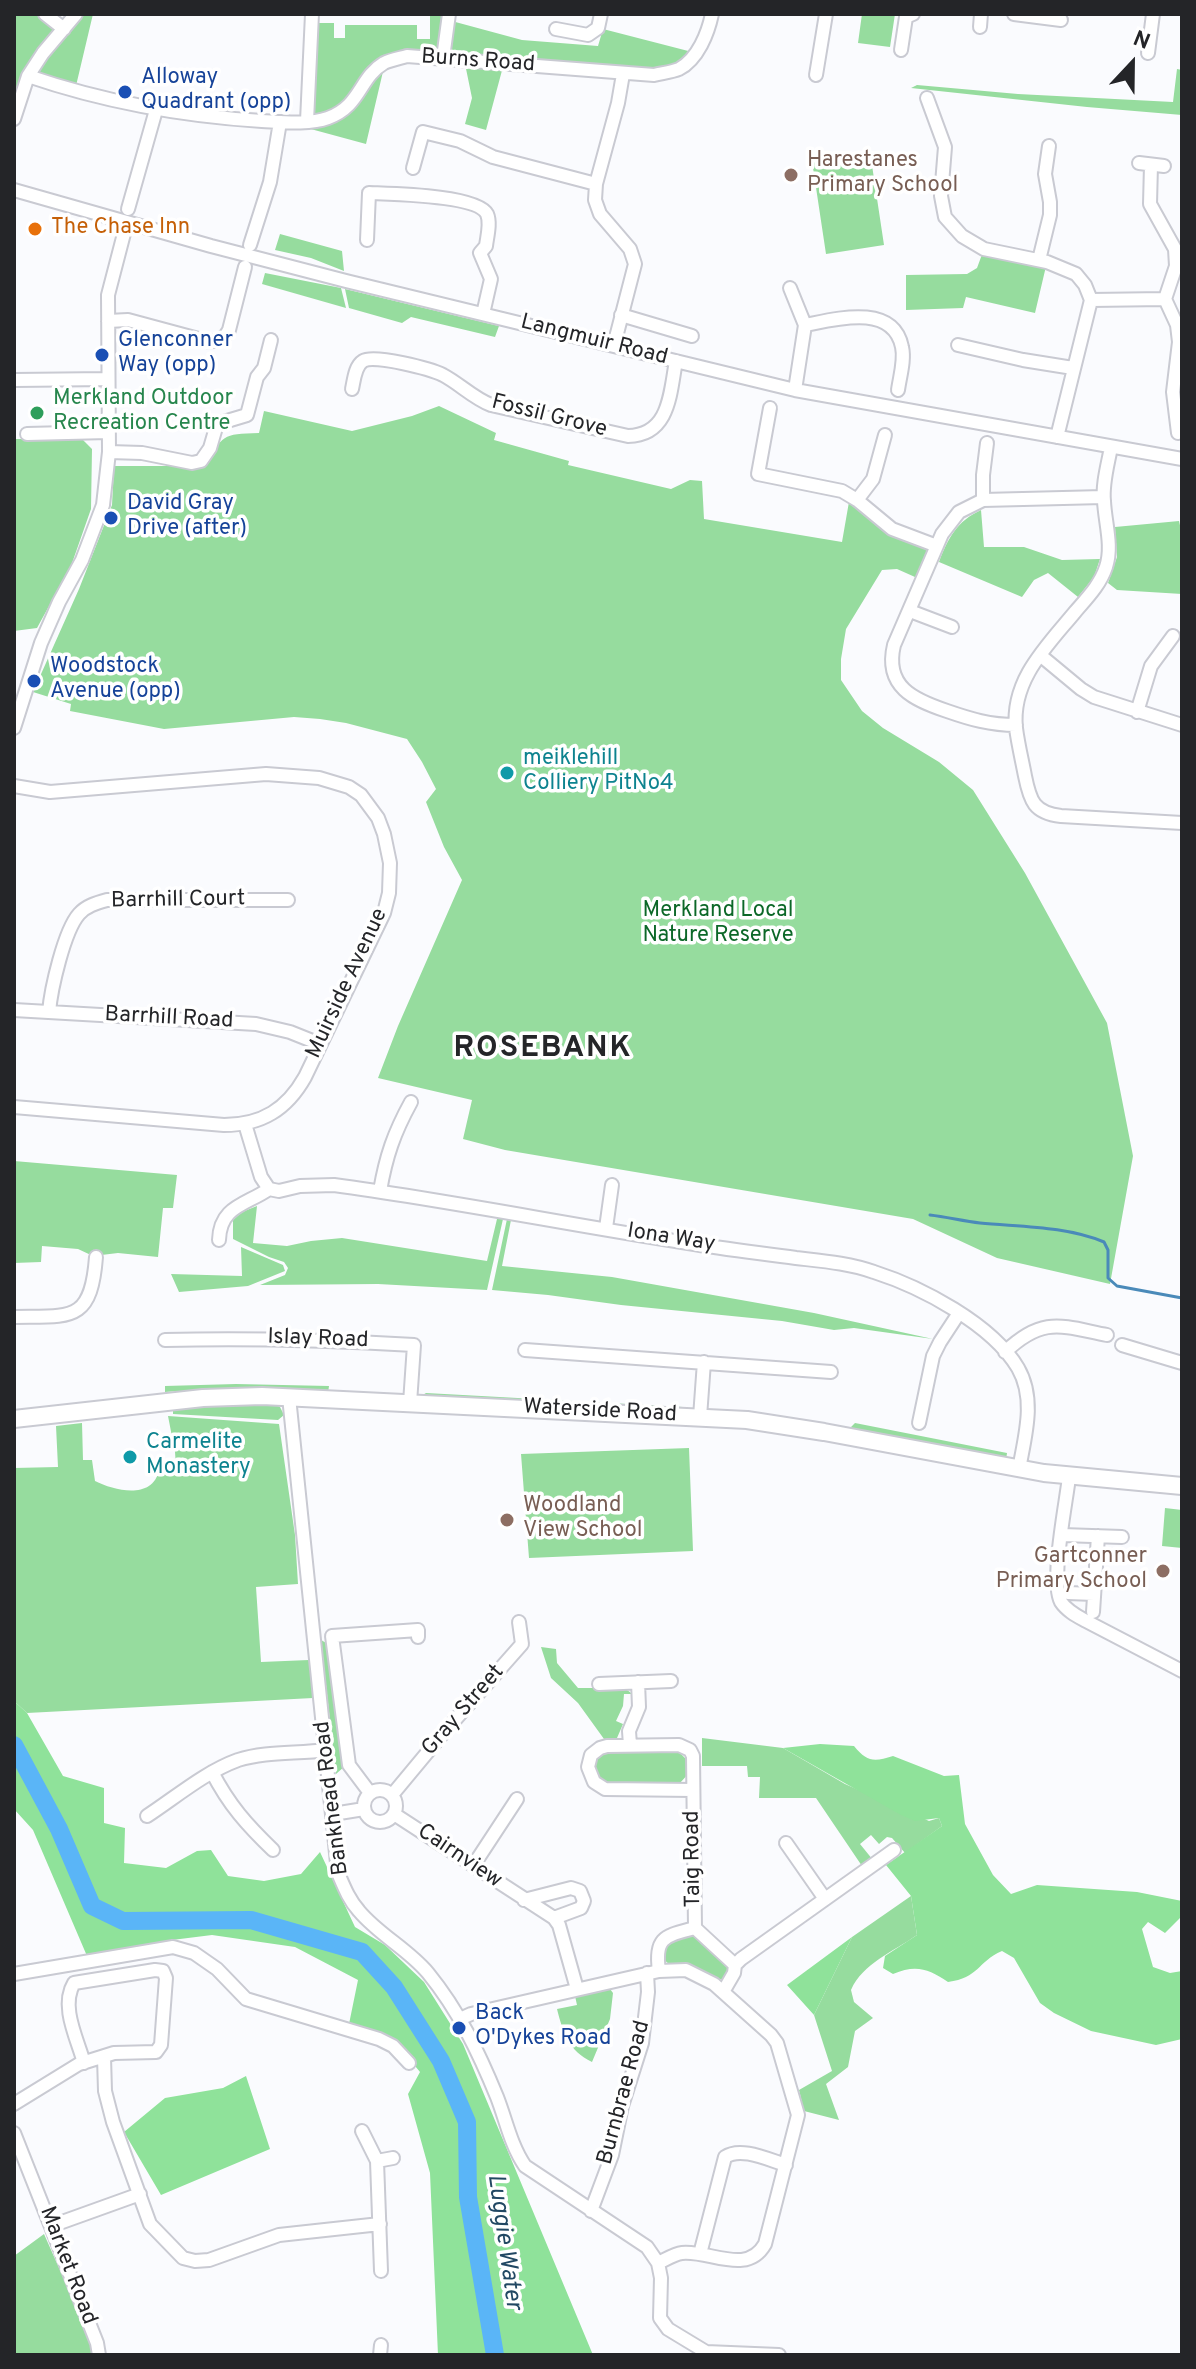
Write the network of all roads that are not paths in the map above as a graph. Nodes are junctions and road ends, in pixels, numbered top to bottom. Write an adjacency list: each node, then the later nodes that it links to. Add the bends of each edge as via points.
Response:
1 (45, 14): 13 (street)
2 (76, 14): 13 (street)
3 (312, 14): 24 (street)
4 (449, 14): 17 (street)
5 (601, 14): 14 (street, via 598,28 588,35)
6 (712, 14): 18 (street, Burns Road, via 696,53 680,68 654,75)
7 (826, 14): 19 (street)
8 (913, 14): 15 (street, via 906,17)
9 (1014, 14): 11 (street)
10 (1153, 14): 16 (street)
11 (1035, 15): 12 (street)
12 (1061, 20)
13 (64, 29): 20 (street)
14 (556, 29)
15 (901, 50)
16 (1148, 53)
17 (443, 58): 18 (street, Burns Road); 24 (street, Burns Road, via 407,56 385,62 343,112)
18 (623, 74): 29 (street)
19 (816, 75)
20 (28, 76): 22 (street, Burns Road); 23 (street)
21 (927, 98): 34 (street, via 945,147 945,217 984,249)
22 (156, 110): 25 (street, Burns Road); 31 (street)
23 (14, 119)
24 (307, 121): 25 (street, Burns Road)
25 (280, 122): 33 (street, via 272,175)
26 (1049, 146): 34 (street, via 1045,174 1050,215)
27 (1151, 165): 37 (street, via 1150,204 1175,249 1176,266)
28 (413, 168): 29 (street, via 423,132)
29 (596, 184): 40 (street, via 600,214 630,249 635,264)
30 (14, 190): 31 (street, Langmuir Road)
31 (127, 215): 39 (street, Langmuir Road, via 211,246); 41 (street, via 108,295)
32 (367, 240): 39 (street, via 369,193 480,208 488,218 486,246 480,253 491,279)
33 (250, 245)
34 (1039, 260): 38 (street, via 1076,274)
35 (245, 267): 41 (street, via 231,323 217,341 128,320)
36 (790, 288): 42 (street)
37 (1165, 299): 38 (street); 56 (street, via 1179,342 1173,392)
38 (1091, 300): 48 (street)
39 (483, 314): 45 (street, Langmuir Road)
40 (621, 315): 43 (street); 45 (street)
41 (108, 321): 49 (street)
42 (805, 325): 52 (street); 53 (street, via 850,318 891,324 902,345)
43 (692, 336)
44 (271, 340): 62 (street, via 247,415 217,424 201,461)
45 (614, 345): 47 (street, Langmuir Road)
46 (958, 345): 48 (street)
47 (676, 361): 51 (street, Fossil Grove, via 663,419 638,436 491,405 440,374 376,358 360,363); 52 (street, Langmuir Road)
48 (1073, 368): 59 (street)
49 (108, 379): 50 (street); 55 (street)
50 (14, 380)
51 (352, 389)
52 (795, 390): 59 (street, Langmuir Road)
53 (898, 390)
54 (770, 408): 65 (street, via 758,474 831,488)
55 (108, 432): 57 (street); 62 (street)
56 (1178, 433)
57 (27, 434)
58 (885, 435): 65 (street, via 873,479)
59 (1057, 437): 61 (street, Langmuir Road)
60 (987, 443): 66 (street)
61 (1111, 447): 63 (street, Langmuir Road); 64 (street)
62 (109, 452): 75 (street, via 95,531 41,643)
63 (1182, 459)
64 (1103, 497): 66 (street); 71 (street, via 1109,542 1106,567)
65 (857, 500): 67 (street, via 892,529)
66 (983, 500): 67 (street, via 959,512)
67 (937, 546): 68 (street)
68 (910, 611): 69 (street); 73 (street, via 892,654 894,674 904,690 923,703 981,723)
69 (952, 627)
70 (1173, 636): 72 (street, via 1151,666)
71 (1040, 655): 72 (street, via 1094,697); 73 (street, via 1021,687)
72 (1137, 712): 74 (street)
73 (1016, 725): 77 (street, via 1027,788 1043,813)
74 (1182, 725)
75 (14, 728)
76 (14, 786): 81 (street, Muirside Avenue, via 50,792 266,774 319,778 361,795 384,834 389,893)
77 (1182, 823)
78 (288, 900): 80 (street, Barrhill Court, via 96,903 79,914 68,934)
79 (14, 1010): 80 (street, Barrhill Road)
80 (49, 1012): 81 (street, Barrhill Road, via 256,1024)
81 (320, 1044): 84 (street, Muirside Avenue, via 288,1101 270,1116)
82 (411, 1102): 87 (street, via 391,1141)
83 (14, 1107): 84 (street, Muirside Avenue)
84 (245, 1124): 86 (street)
85 (612, 1185): 88 (street)
86 (269, 1189): 87 (street, Iona Way, via 334,1185); 89 (street, Iona Way, via 231,1211 221,1223)
87 (380, 1191): 88 (street, Iona Way)
88 (606, 1228): 91 (street, Iona Way, via 857,1267 920,1290)
89 (219, 1240)
90 (96, 1257): 92 (street, via 94,1286 82,1306 64,1315)
91 (959, 1313): 97 (street, Iona Way); 105 (street, via 933,1356)
92 (14, 1317)
93 (1107, 1335): 97 (street, via 1047,1326 1022,1336)
94 (165, 1340): 102 (street, Islay Road, via 319,1339 414,1345)
95 (1122, 1345): 99 (street)
96 (525, 1350): 98 (street)
97 (1005, 1352): 106 (street, Iona Way, via 1026,1393 1028,1421)
98 (704, 1362): 100 (street); 103 (street)
99 (1182, 1363)
100 (831, 1372)
101 (289, 1397): 102 (main road, Waterside Road); 104 (main road, Waterside Road, via 203,1398); 122 (street, Bankhead Road)
102 (410, 1403): 103 (main road, Waterside Road)
103 (700, 1417): 106 (main road, Waterside Road, via 789,1425)
104 (14, 1419)
105 (919, 1423)
106 (1019, 1469): 107 (main road, Waterside Road)
107 (1069, 1477): 108 (main road, Waterside Road); 109 (street)
108 (1182, 1486)
109 (1062, 1535): 110 (street); 117 (street, via 1056,1587 1066,1608)
110 (1098, 1536): 111 (street); 113 (street)
111 (1122, 1537)
112 (1068, 1593): 113 (street)
113 (1094, 1594): 114 (street)
114 (1093, 1612)
115 (519, 1622): 126 (street, Gray Street, via 522,1644)
116 (418, 1637): 125 (street, via 418,1630 332,1636 349,1765)
117 (1182, 1671)
118 (671, 1681): 119 (street)
119 (638, 1682): 120 (street); 121 (street, via 639,1707 630,1726)
120 (599, 1684)
121 (630, 1745): 124 (street, Taig Road, via 679,1745 690,1750); 124 (street, Taig Road, via 600,1748 591,1755 589,1774 599,1787)
122 (326, 1750): 123 (street, via 256,1756); 129 (street, Bankhead Road)
123 (212, 1772): 131 (street); 133 (street, via 232,1807)
124 (693, 1790): 139 (street, Taig Road)
125 (370, 1793): 126 (street); 128 (street)
126 (392, 1795): 130 (street, Cairnview)
127 (517, 1799): 135 (street)
128 (364, 1809): 129 (street, Cairnview); 130 (street, Cairnview, via 374,1821)
129 (333, 1814): 145 (street, Bankhead Road, via 338,1873 353,1904 413,1957)
130 (394, 1814): 135 (street, Cairnview)
131 (147, 1816)
132 (786, 1843): 136 (street)
133 (273, 1850)
134 (894, 1850): 136 (street)
135 (473, 1866): 137 (street, Cairnview)
136 (825, 1899): 140 (street)
137 (524, 1900): 138 (street, Cairnview); 138 (street, Cairnview, via 571,1888 580,1891 581,1908)
138 (554, 1918): 143 (street)
139 (695, 1928): 140 (street, Taig Road); 141 (street, Taig Road, via 662,1940)
140 (735, 1965): 144 (street)
141 (653, 1972): 143 (street); 144 (street, via 686,1970); 156 (street, Burnbrae Road, via 642,2043)
142 (14, 1974): 148 (street, via 173,1947 194,1953 217,1969 246,1999 379,2039)
143 (577, 1989): 145 (street)
144 (723, 1992): 154 (street, via 777,2043 797,2110)
145 (460, 2019): 156 (street, Bankhead Road, via 525,2166)
146 (104, 2057): 147 (street); 147 (street, via 156,2052 161,2045 163,1971 74,1983 68,1993 69,2010); 155 (street, via 113,2122)
147 (84, 2063): 149 (street)
148 (409, 2063)
149 (14, 2104)
150 (362, 2131): 153 (street)
151 (14, 2133): 158 (street, Market Road)
152 (393, 2158): 153 (street)
153 (377, 2161): 157 (street)
154 (786, 2165): 159 (street, via 761,2252 741,2261); 159 (street, via 740,2152 725,2157)
155 (140, 2194): 157 (street, via 150,2224 183,2258 195,2261 279,2235); 158 (street)
156 (591, 2211): 160 (street, Bankhead Road, via 647,2247)
157 (380, 2224): 161 (street)
158 (51, 2226): 162 (street, Market Road)
159 (700, 2254): 160 (street, via 677,2254)
160 (658, 2263): 163 (street, via 660,2318 668,2329 706,2352)
161 (381, 2271)
162 (99, 2355)
163 (779, 2355)

